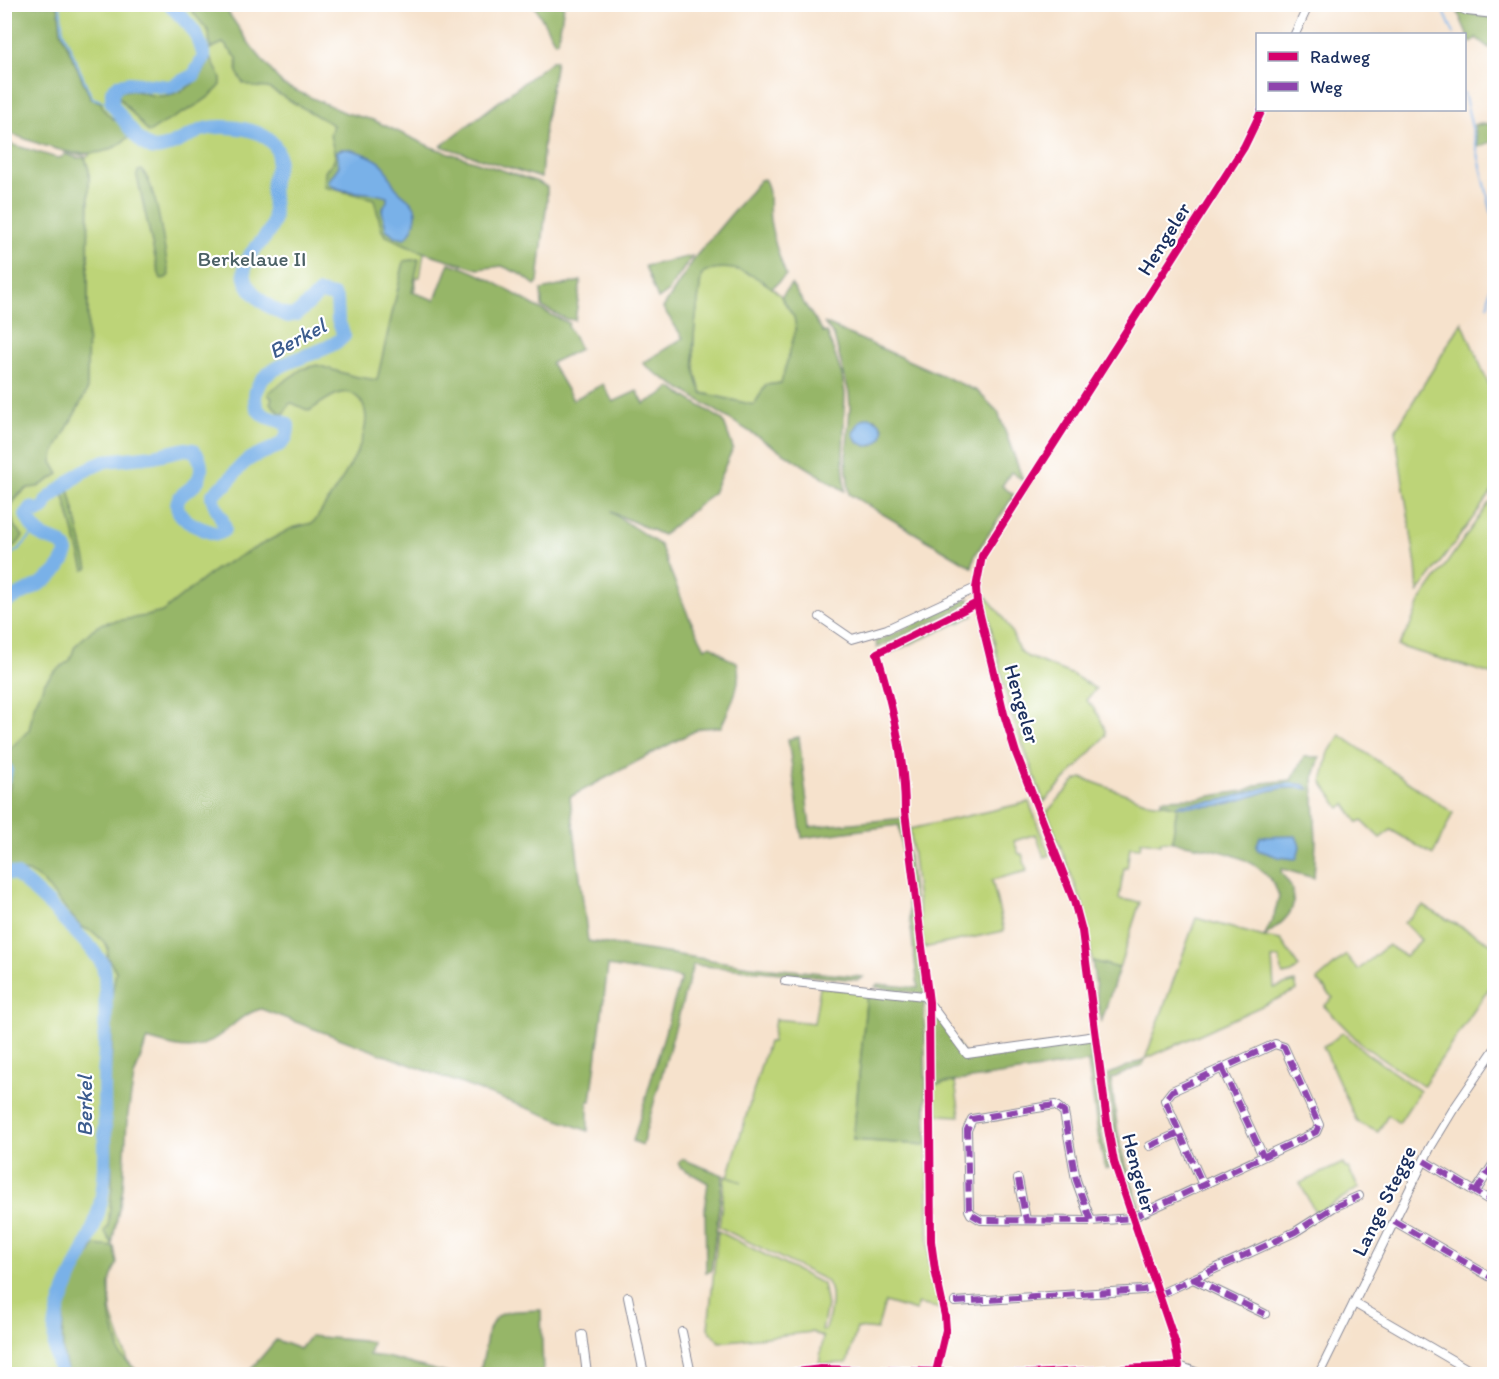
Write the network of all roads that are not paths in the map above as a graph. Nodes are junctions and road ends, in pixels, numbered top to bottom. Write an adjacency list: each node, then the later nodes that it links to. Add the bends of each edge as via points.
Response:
1 (1309, 4): 4 (street)
2 (1450, 4): 3 (street, via 1467,11)
3 (1494, 14)
4 (1295, 33)
5 (1262, 111): 6 (street, Hengeler, via 1244,147 982,556)
6 (976, 588): 7 (street, via 887,628 852,639); 9 (street, Hengeler, via 1016,753 1082,931)
7 (820, 617)
8 (784, 981): 9 (street, via 924,996 967,1054)
9 (1096, 1036): 22 (street, Hengeler, via 1114,1162)
10 (1494, 1050): 15 (street, Lange Stegge)
11 (1222, 1068): 12 (street, via 1172,1091 1165,1100); 14 (street); 14 (street, via 1275,1044 1284,1047 1319,1125 1316,1132)
12 (1179, 1133): 13 (street); 18 (street)
13 (1150, 1146)
14 (1263, 1156): 18 (street)
15 (1424, 1161): 19 (street); 25 (street, Lange Stegge)
16 (1494, 1163): 19 (street)
17 (1018, 1179): 23 (street)
18 (1203, 1185): 22 (street)
19 (1476, 1191): 21 (street)
20 (1359, 1196): 26 (street, via 1295,1232)
21 (1494, 1203)
22 (1132, 1218): 24 (street); 28 (street, Hengeler)
23 (1026, 1220): 24 (street); 24 (street, via 981,1220 971,1214 968,1130 972,1119 979,1116 1055,1105 1064,1112 1076,1180)
24 (1091, 1221)
25 (1394, 1221): 27 (street); 31 (street, Lange Stegge)
26 (1192, 1279): 28 (street); 32 (street)
27 (1494, 1279)
28 (1157, 1291): 30 (street); 35 (street, Hengeler)
29 (628, 1297): 39 (street)
30 (955, 1302)
31 (1354, 1303): 44 (street, Lange Stegge); 45 (street)
32 (1265, 1314)
33 (682, 1332): 40 (street)
34 (582, 1335): 38 (street)
35 (1179, 1366): 42 (street); 43 (street)
36 (820, 1372): 37 (street); 41 (street)
37 (936, 1373): 42 (street)
38 (587, 1374)
39 (644, 1374)
40 (691, 1374)
41 (780, 1374)
42 (972, 1374)
43 (1201, 1374)
44 (1319, 1374)
45 (1476, 1374)

